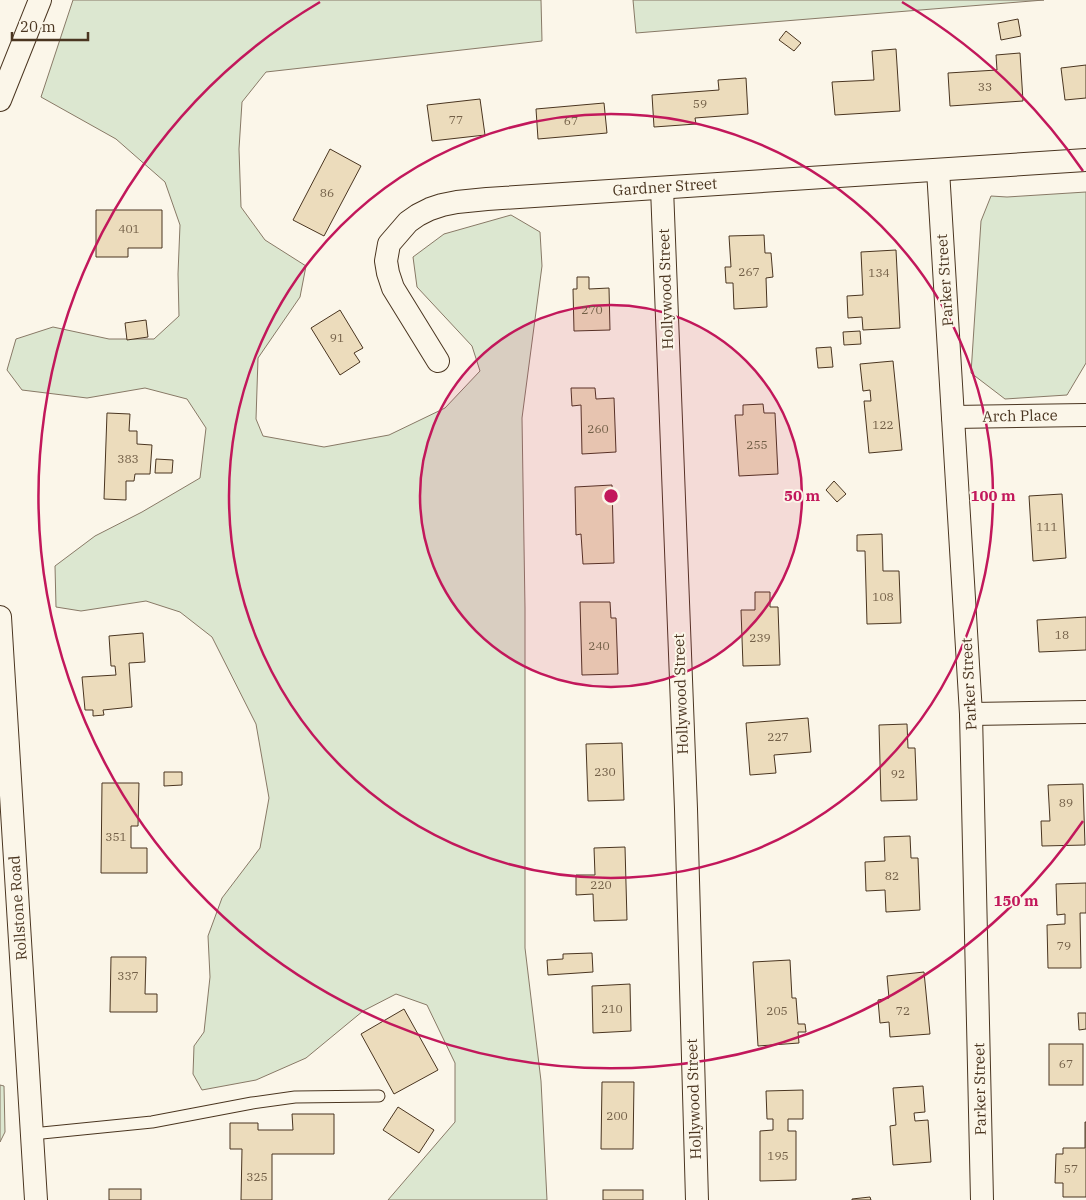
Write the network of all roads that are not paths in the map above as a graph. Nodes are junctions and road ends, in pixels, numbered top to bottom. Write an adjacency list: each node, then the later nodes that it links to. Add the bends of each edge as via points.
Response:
1 (40, 0): 2 (street)
2 (0, 100)
3 (1086, 160): 4 (street, Gardner Street)
4 (938, 170): 5 (street, Gardner Street); 8 (street, Parker Street)
5 (662, 188): 6 (street, Gardner Street, via 457,202 430,209 408,222 389,244 388,273 393,288); 15 (street, Hollywood Street, via 686,809)
6 (438, 361)
7 (1086, 415): 8 (street, Arch Place)
8 (953, 417): 11 (street, Parker Street)
9 (0, 617): 13 (street, Rollstone Road)
10 (1086, 712): 11 (street)
11 (972, 714): 16 (street, Parker Street)
12 (379, 1096): 13 (lane, via 295,1097 152,1122)
13 (32, 1134): 14 (street, Rollstone Road)
14 (36, 1200)
15 (697, 1200)
16 (982, 1200)

